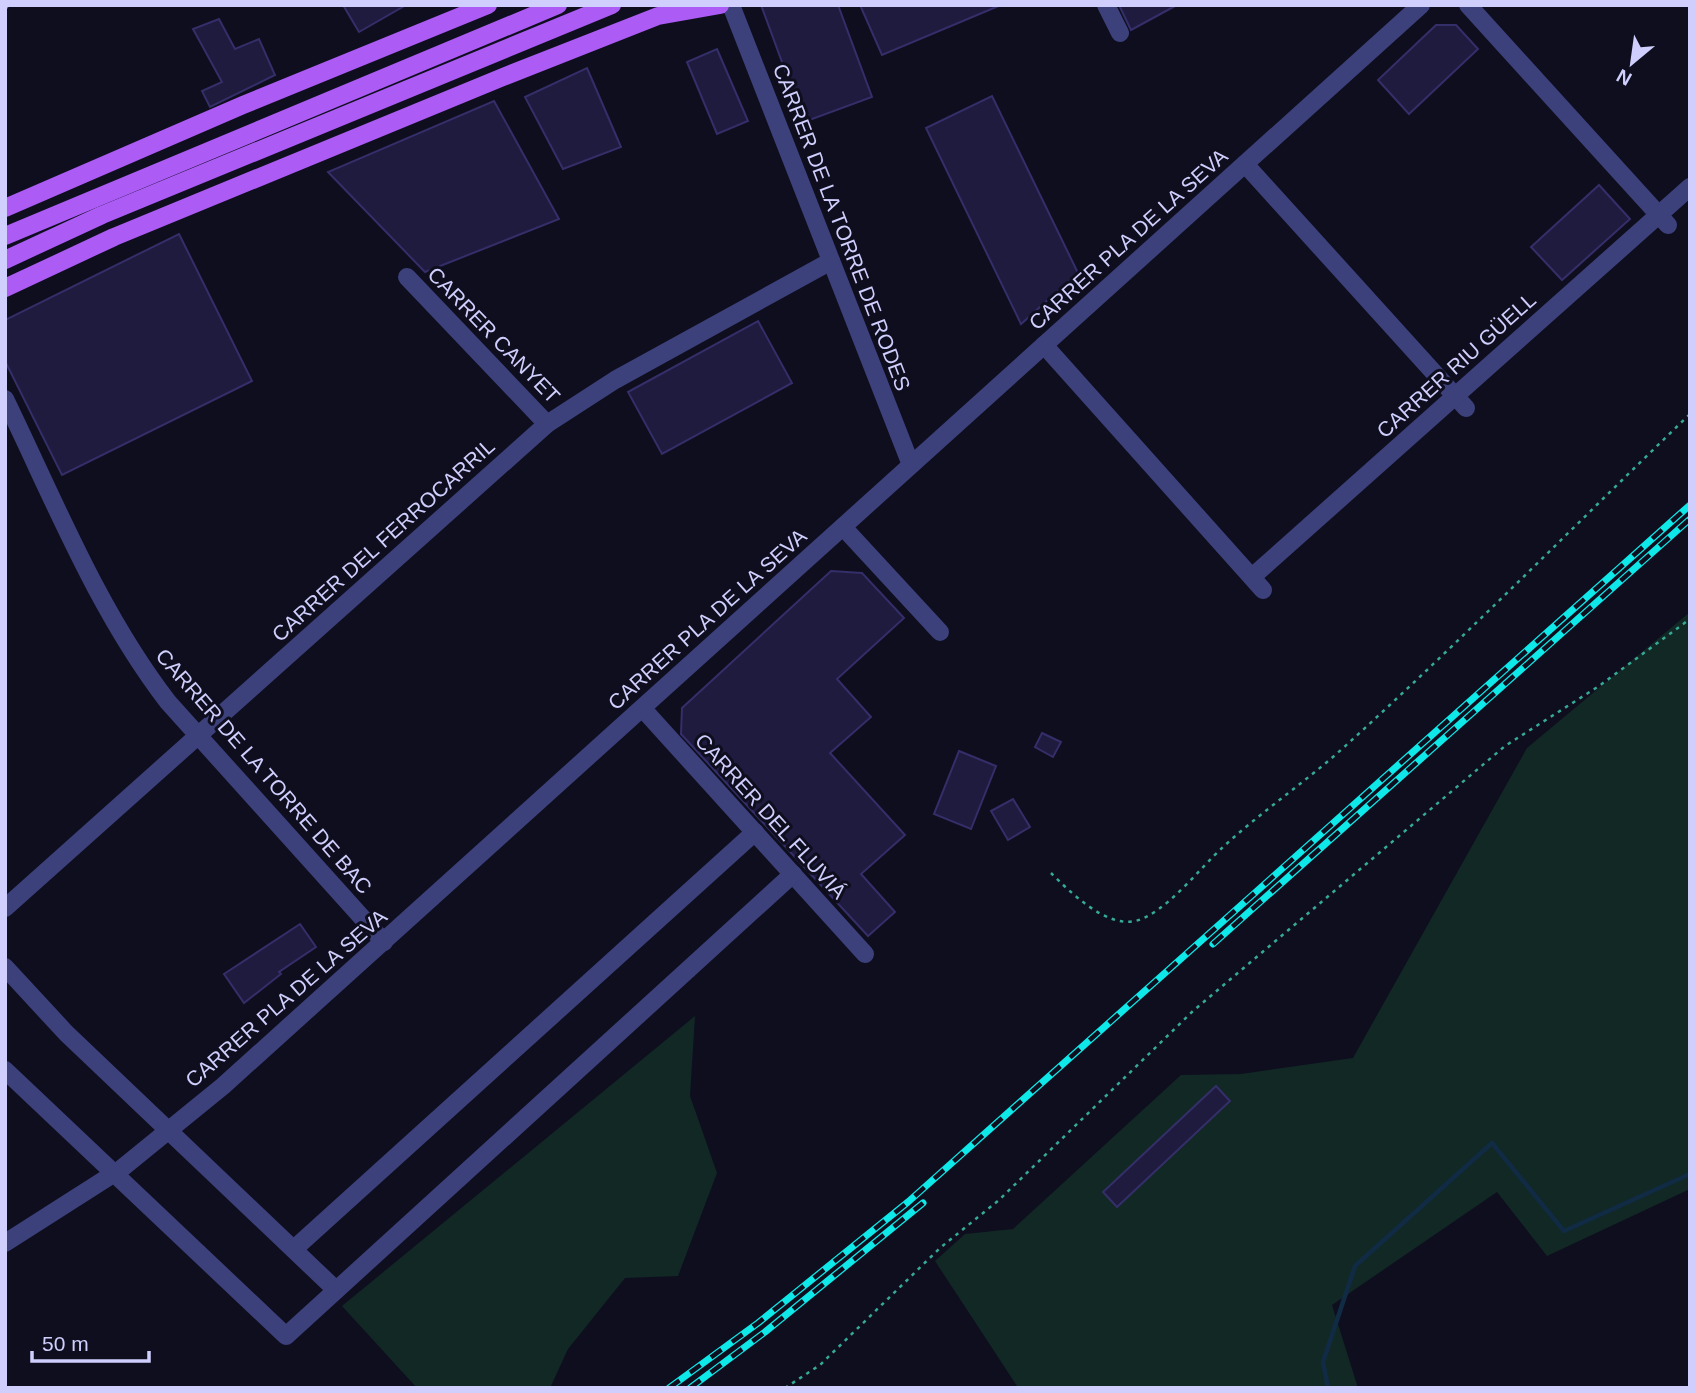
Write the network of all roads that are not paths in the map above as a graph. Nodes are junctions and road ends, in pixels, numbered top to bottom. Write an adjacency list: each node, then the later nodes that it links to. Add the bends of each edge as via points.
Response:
1 (488, 5): 13 (main road)
2 (558, 5): 15 (main road)
3 (612, 5): 16 (main road, via 102,215)
4 (679, 5): 9 (main road)
5 (731, 5): 17 (street, CARRER DE LA TORRE DE RODES)
6 (1106, 5): 10 (street)
7 (1421, 5): 11 (street, CARRER PLA DE LA SEVA)
8 (1468, 5): 14 (street)
9 (711, 8): 19 (main road, via 658,16 503,77 114,237)
10 (1120, 33)
11 (1245, 164): 20 (street, CARRER PLA DE LA SEVA); 22 (street)
12 (1690, 187): 14 (street, CARRER RIU GÜELL)
13 (5, 208)
14 (1663, 221): 22 (street, CARRER RIU GÜELL)
15 (5, 236)
16 (5, 260)
17 (831, 261): 23 (street, CARRER DEL FERROCARRIL, via 615,380); 24 (street, CARRER DE LA TORRE DE RODES)
18 (407, 277): 23 (street, CARRER CANYET)
19 (5, 288)
20 (1045, 345): 22 (street, CARRER RIU GÜELL, via 1257,584); 24 (street, CARRER PLA DE LA SEVA)
21 (5, 399): 28 (street, CARRER DE LA TORRE DE BAC, via 122,638 167,702)
22 (1461, 402)
23 (547, 424): 28 (street, CARRER DEL FERROCARRIL)
24 (911, 464): 25 (street, CARRER PLA DE LA SEVA)
25 (844, 527): 26 (street); 27 (street, CARRER PLA DE LA SEVA)
26 (940, 632)
27 (643, 709): 29 (street, CARRER DEL FLUVIÁ); 32 (street, CARRER PLA DE LA SEVA)
28 (199, 736): 31 (street, CARRER DEL FERROCARRIL); 32 (street, CARRER DE LA TORRE DE BAC)
29 (755, 832): 30 (street, CARRER DEL FLUVIÁ); 39 (street)
30 (793, 874): 33 (street, CARRER DEL FLUVIÁ); 40 (street)
31 (5, 908)
32 (384, 942): 36 (street, CARRER PLA DE LA SEVA)
33 (865, 954)
34 (5, 967): 36 (street)
35 (5, 1070): 37 (street)
36 (167, 1131): 37 (street, CARRER PLA DE LA SEVA); 39 (street)
37 (114, 1173): 38 (street, CARRER PLA DE LA SEVA); 40 (street, via 286,1336)
38 (5, 1243)
39 (294, 1249): 40 (street)
40 (336, 1290)

